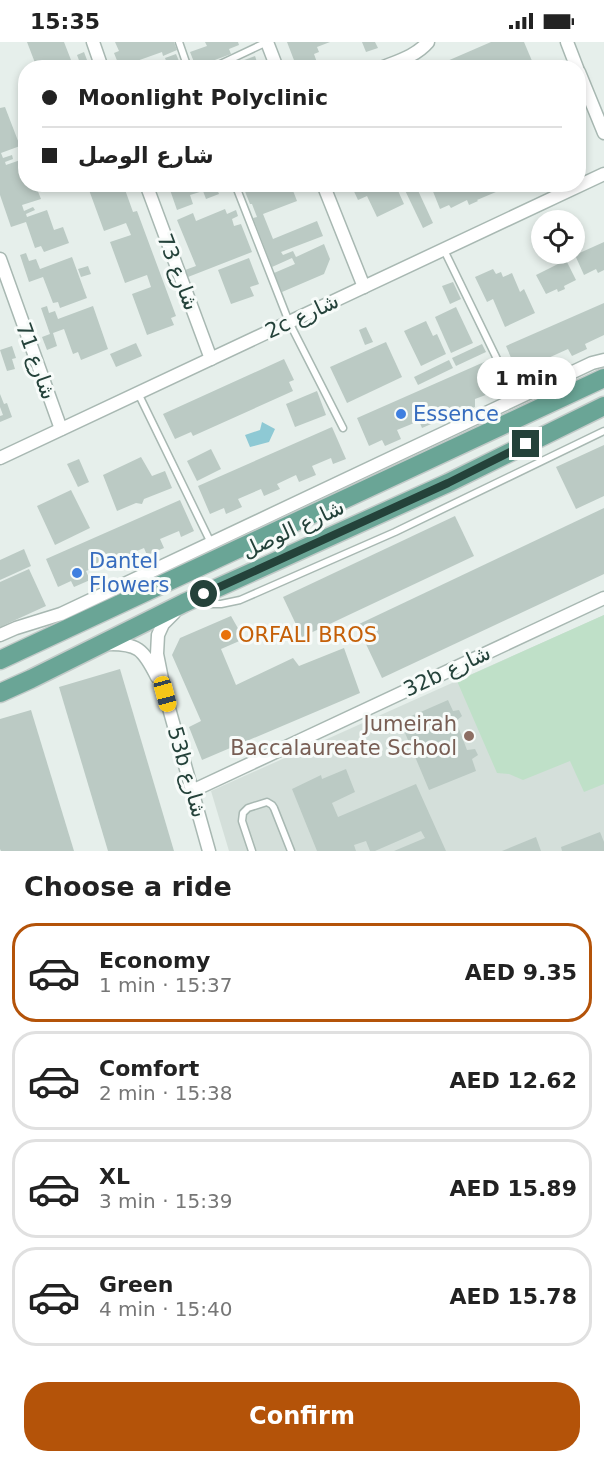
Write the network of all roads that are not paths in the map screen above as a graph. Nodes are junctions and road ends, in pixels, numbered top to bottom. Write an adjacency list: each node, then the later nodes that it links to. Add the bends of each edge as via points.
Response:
1 (93, 42): 6 (street)
2 (179, 42): 7 (lane)
3 (267, 42): 8 (lane); 9 (street)
4 (428, 42): 10 (street, via 420,51)
5 (567, 42): 11 (street)
6 (99, 60)
7 (185, 60)
8 (229, 60)
9 (274, 60)
10 (400, 60)
11 (574, 60)
12 (586, 89): 13 (street)
13 (604, 133)
14 (604, 174): 15 (street, 2c شارع)
15 (586, 183)
16 (149, 192): 24 (street, شارع 73)
17 (237, 192): 23 (lane)
18 (326, 192): 22 (street)
19 (566, 192): 20 (street, 2c شارع)
20 (444, 250): 22 (street, 2c شارع); 26 (lane)
21 (0, 260): 31 (street, شارع 71)
22 (363, 287): 23 (street, 2c شارع)
23 (289, 322): 24 (street, 2c شارع); 30 (lane)
24 (211, 359): 28 (street, 2c شارع)
25 (604, 360): 34 (street)
26 (498, 361)
27 (604, 378): 37 (main road, شارع الوصل)
28 (138, 392): 31 (street, 2c شارع); 34 (lane)
29 (604, 406): 36 (main road, شارع الوصل, via 448,483)
30 (342, 428)
31 (61, 429): 33 (street, 2c شارع)
32 (604, 431): 36 (lane, via 395,532 240,600)
33 (0, 458)
34 (211, 543): 38 (street, via 61,614)
35 (604, 598): 44 (street, 32b شارع)
36 (184, 603): 39 (main road, شارع الوصل); 43 (street, 53b شارع, via 167,619 158,635 157,654)
37 (109, 609): 40 (main road, شارع الوصل); 41 (main road, via 70,639)
38 (0, 635)
39 (101, 644): 42 (main road, شارع الوصل); 43 (street, 53b شارع, via 127,645 141,651)
40 (0, 660)
41 (0, 673)
42 (0, 693)
43 (165, 694): 44 (street, 53b شارع)
44 (192, 791): 45 (street, 53b شارع)
45 (209, 851)
46 (252, 851): 47 (lane, via 243,813 267,802 274,807)
47 (291, 851)

